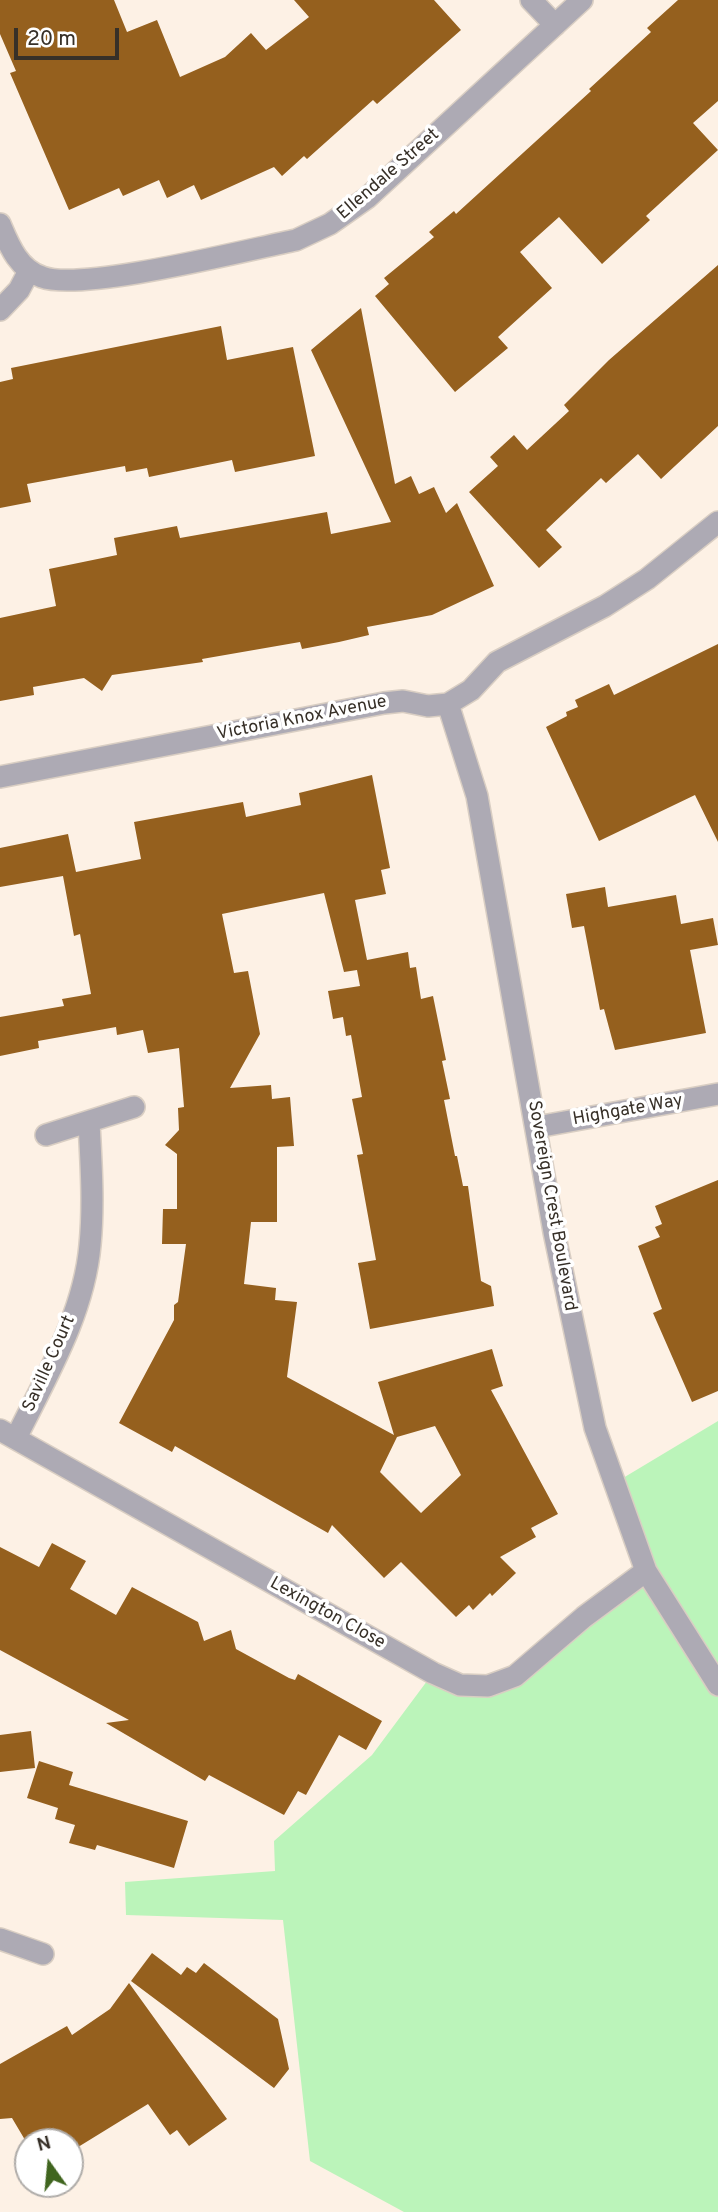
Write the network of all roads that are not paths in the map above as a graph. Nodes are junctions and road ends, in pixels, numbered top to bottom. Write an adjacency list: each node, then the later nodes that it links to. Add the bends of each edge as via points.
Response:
1 (531, 0): 3 (street)
2 (582, 0): 3 (street, Ellendale Street)
3 (555, 25): 5 (street, Ellendale Street, via 367,198 313,233 96,279 58,281)
4 (0, 224): 5 (street)
5 (29, 271): 6 (street)
6 (0, 310)
7 (718, 522): 8 (street, via 647,579 497,662 471,690)
8 (448, 704): 9 (street, Victoria Knox Avenue, via 384,703); 13 (street, Sovereign Crest Boulevard, via 474,780)
9 (0, 777)
10 (718, 1094): 13 (street, Highgate Way)
11 (134, 1107): 12 (street)
12 (89, 1122): 14 (street); 15 (street, Saville Court, via 90,1246 84,1278 62,1345)
13 (537, 1127): 16 (street, Sovereign Crest Boulevard, via 584,1388 613,1485)
14 (46, 1135)
15 (8, 1434): 16 (street, Lexington Close, via 460,1685 488,1686 515,1676)
16 (646, 1571): 17 (street, Sovereign Crest Boulevard)
17 (718, 1685)
18 (0, 1939): 19 (street)
19 (43, 1954)

